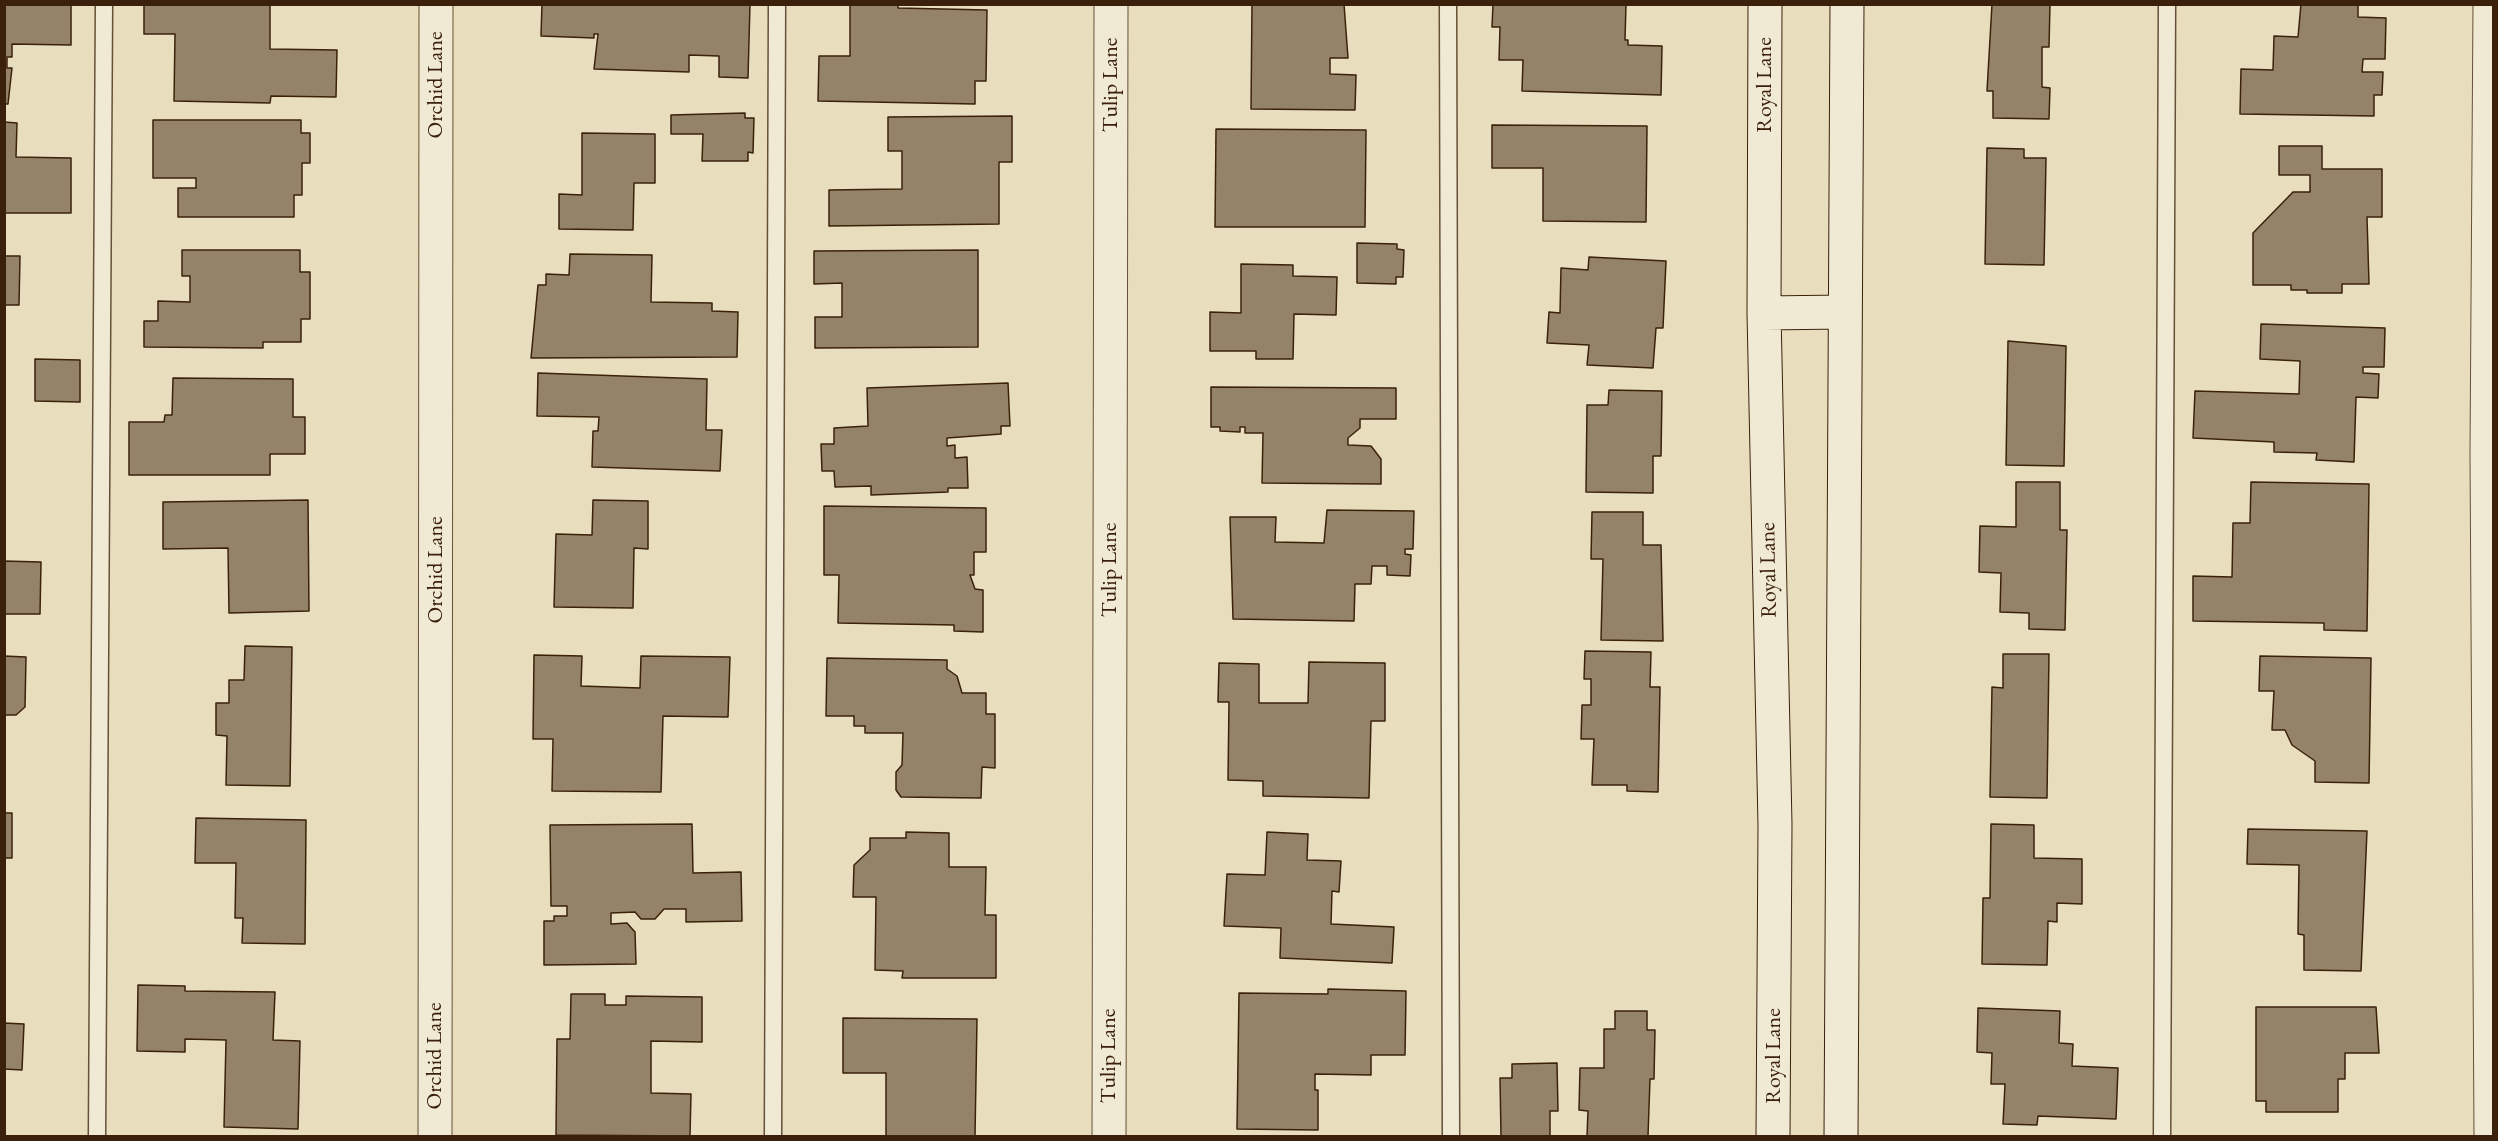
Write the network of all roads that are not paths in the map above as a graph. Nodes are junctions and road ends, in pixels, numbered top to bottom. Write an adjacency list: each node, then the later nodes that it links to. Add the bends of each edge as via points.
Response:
1 (104, 4): 14 (lane)
2 (436, 4): 15 (street, Orchid Lane)
3 (777, 4): 16 (lane)
4 (1111, 4): 17 (street, Tulip Lane)
5 (1448, 4): 18 (lane)
6 (1765, 4): 11 (street, Royal Lane)
7 (1847, 4): 10 (street)
8 (2167, 4): 21 (lane)
9 (2490, 4): 12 (street)
10 (1844, 312): 11 (street); 20 (street)
11 (1764, 313): 19 (street, Royal Lane, via 1774,825)
12 (2490, 451): 13 (street)
13 (2492, 942): 22 (street)
14 (97, 1137)
15 (435, 1137)
16 (773, 1137)
17 (1109, 1137)
18 (1451, 1137)
19 (1773, 1137)
20 (1841, 1137)
21 (2162, 1137)
22 (2491, 1137)

